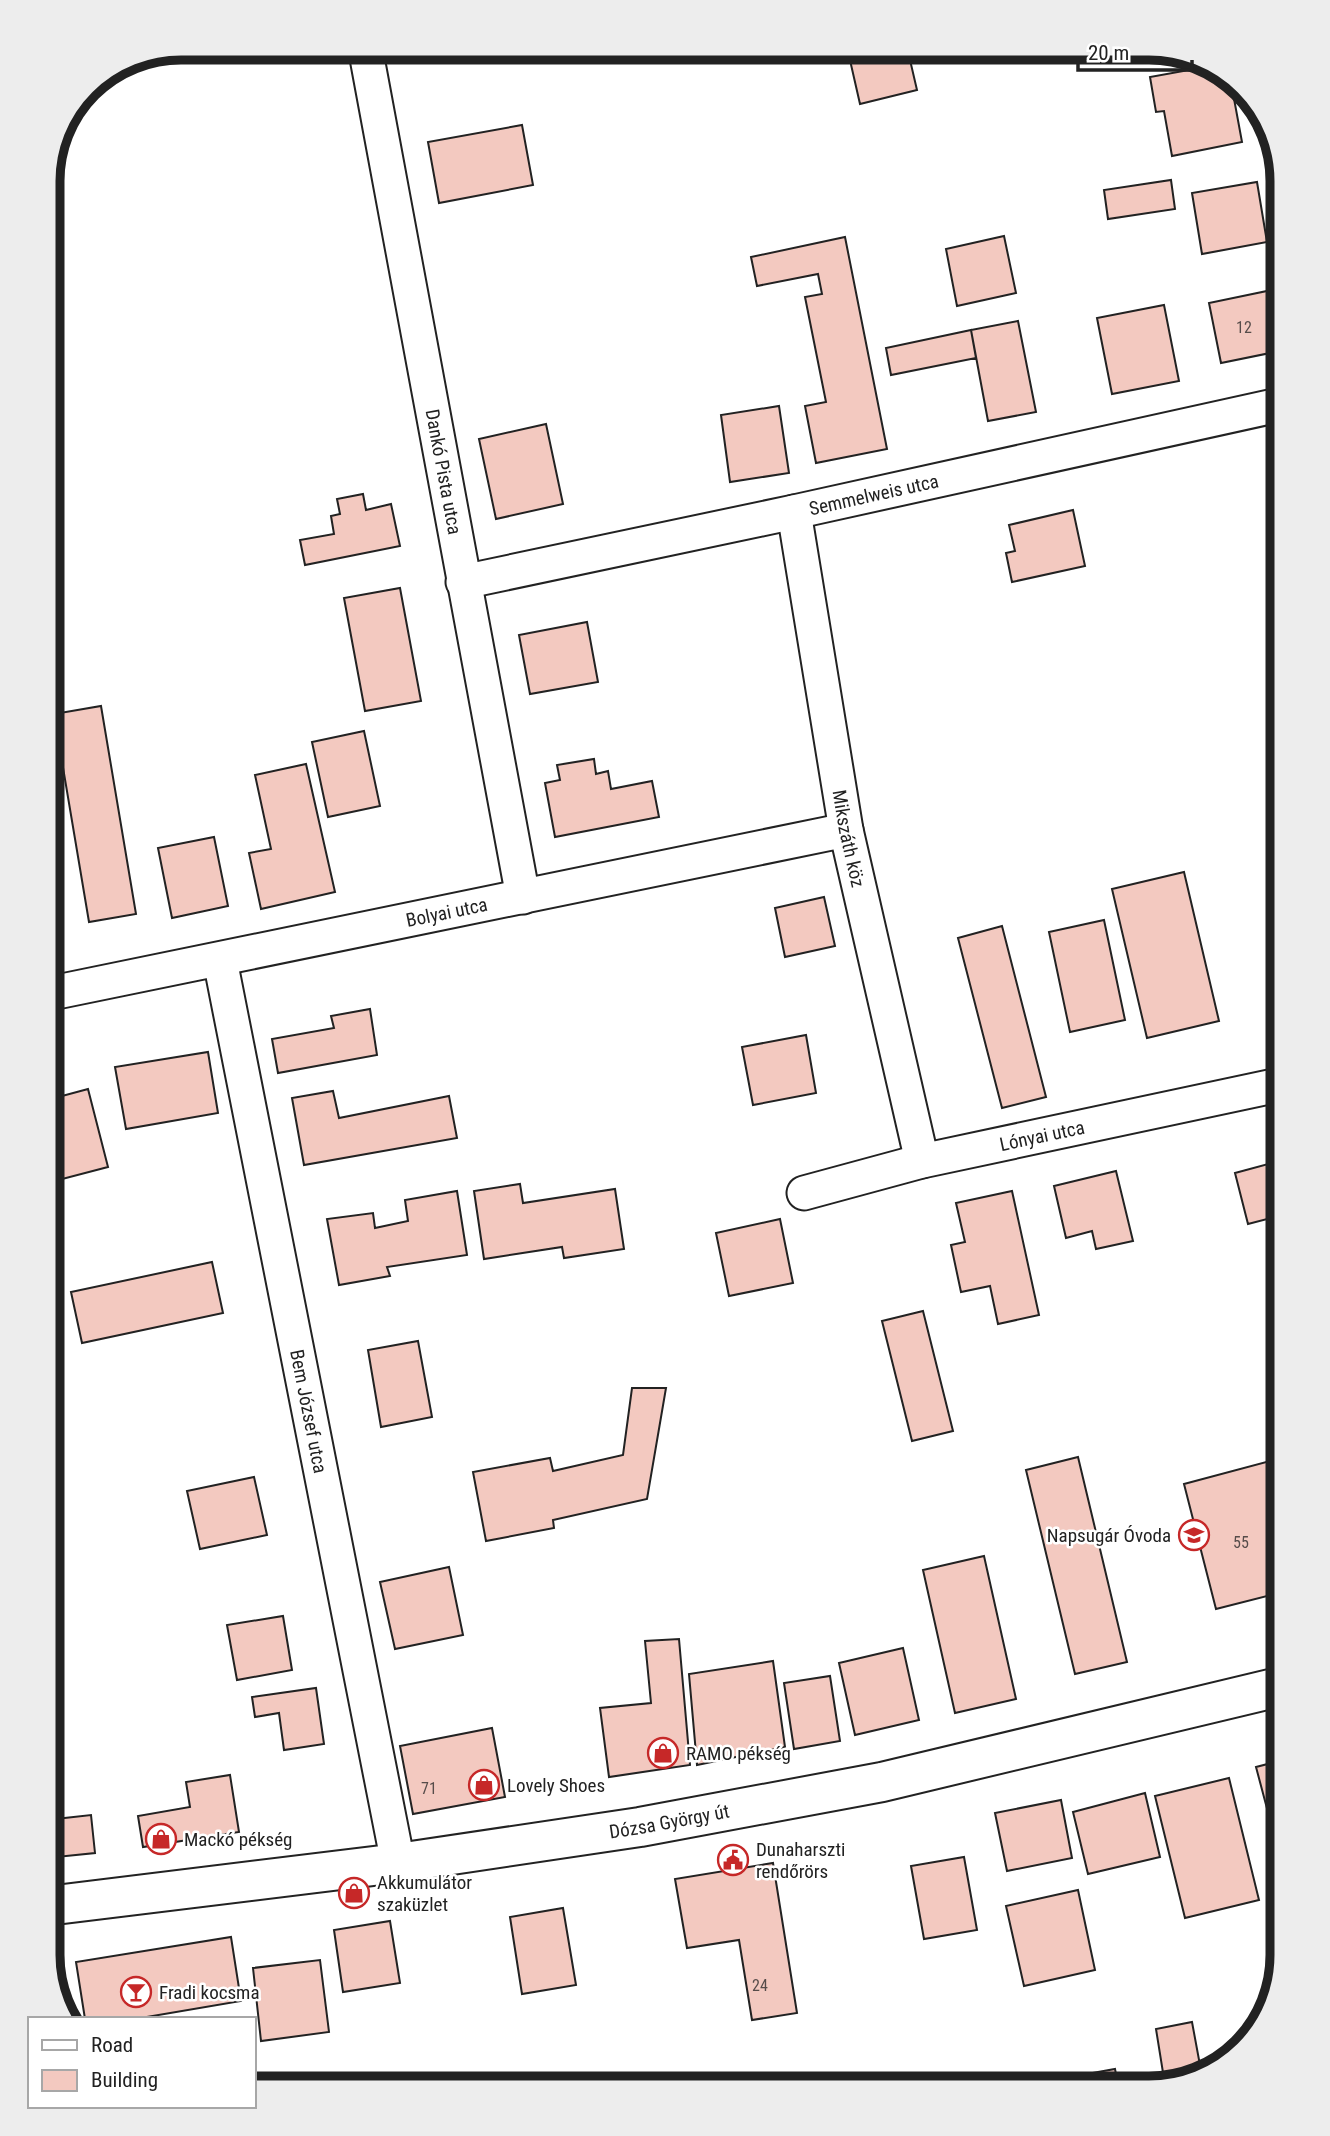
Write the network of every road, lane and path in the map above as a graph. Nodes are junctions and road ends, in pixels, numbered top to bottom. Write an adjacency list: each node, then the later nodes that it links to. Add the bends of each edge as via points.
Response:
1 (367, 60): 4 (street, Dankó Pista utca)
2 (1270, 407): 3 (street, Semmelweis utca)
3 (794, 512): 4 (street, Semmelweis utca); 5 (street, Mikszáth köz)
4 (463, 582): 6 (street, Dankó Pista utca)
5 (846, 830): 6 (street, Bolyai utca); 10 (street, Mikszáth köz)
6 (523, 897): 7 (street, Bolyai utca)
7 (220, 960): 8 (street, Bolyai utca); 13 (street, Bem József utca)
8 (60, 991)
9 (1270, 1087): 10 (street, Lónyai utca)
10 (922, 1161): 11 (street, Lónyai utca)
11 (804, 1193)
12 (1270, 1689): 13 (main road, Dózsa György út, via 882,1782 640,1827)
13 (398, 1863): 14 (main road, Dózsa György út)
14 (60, 1904)

